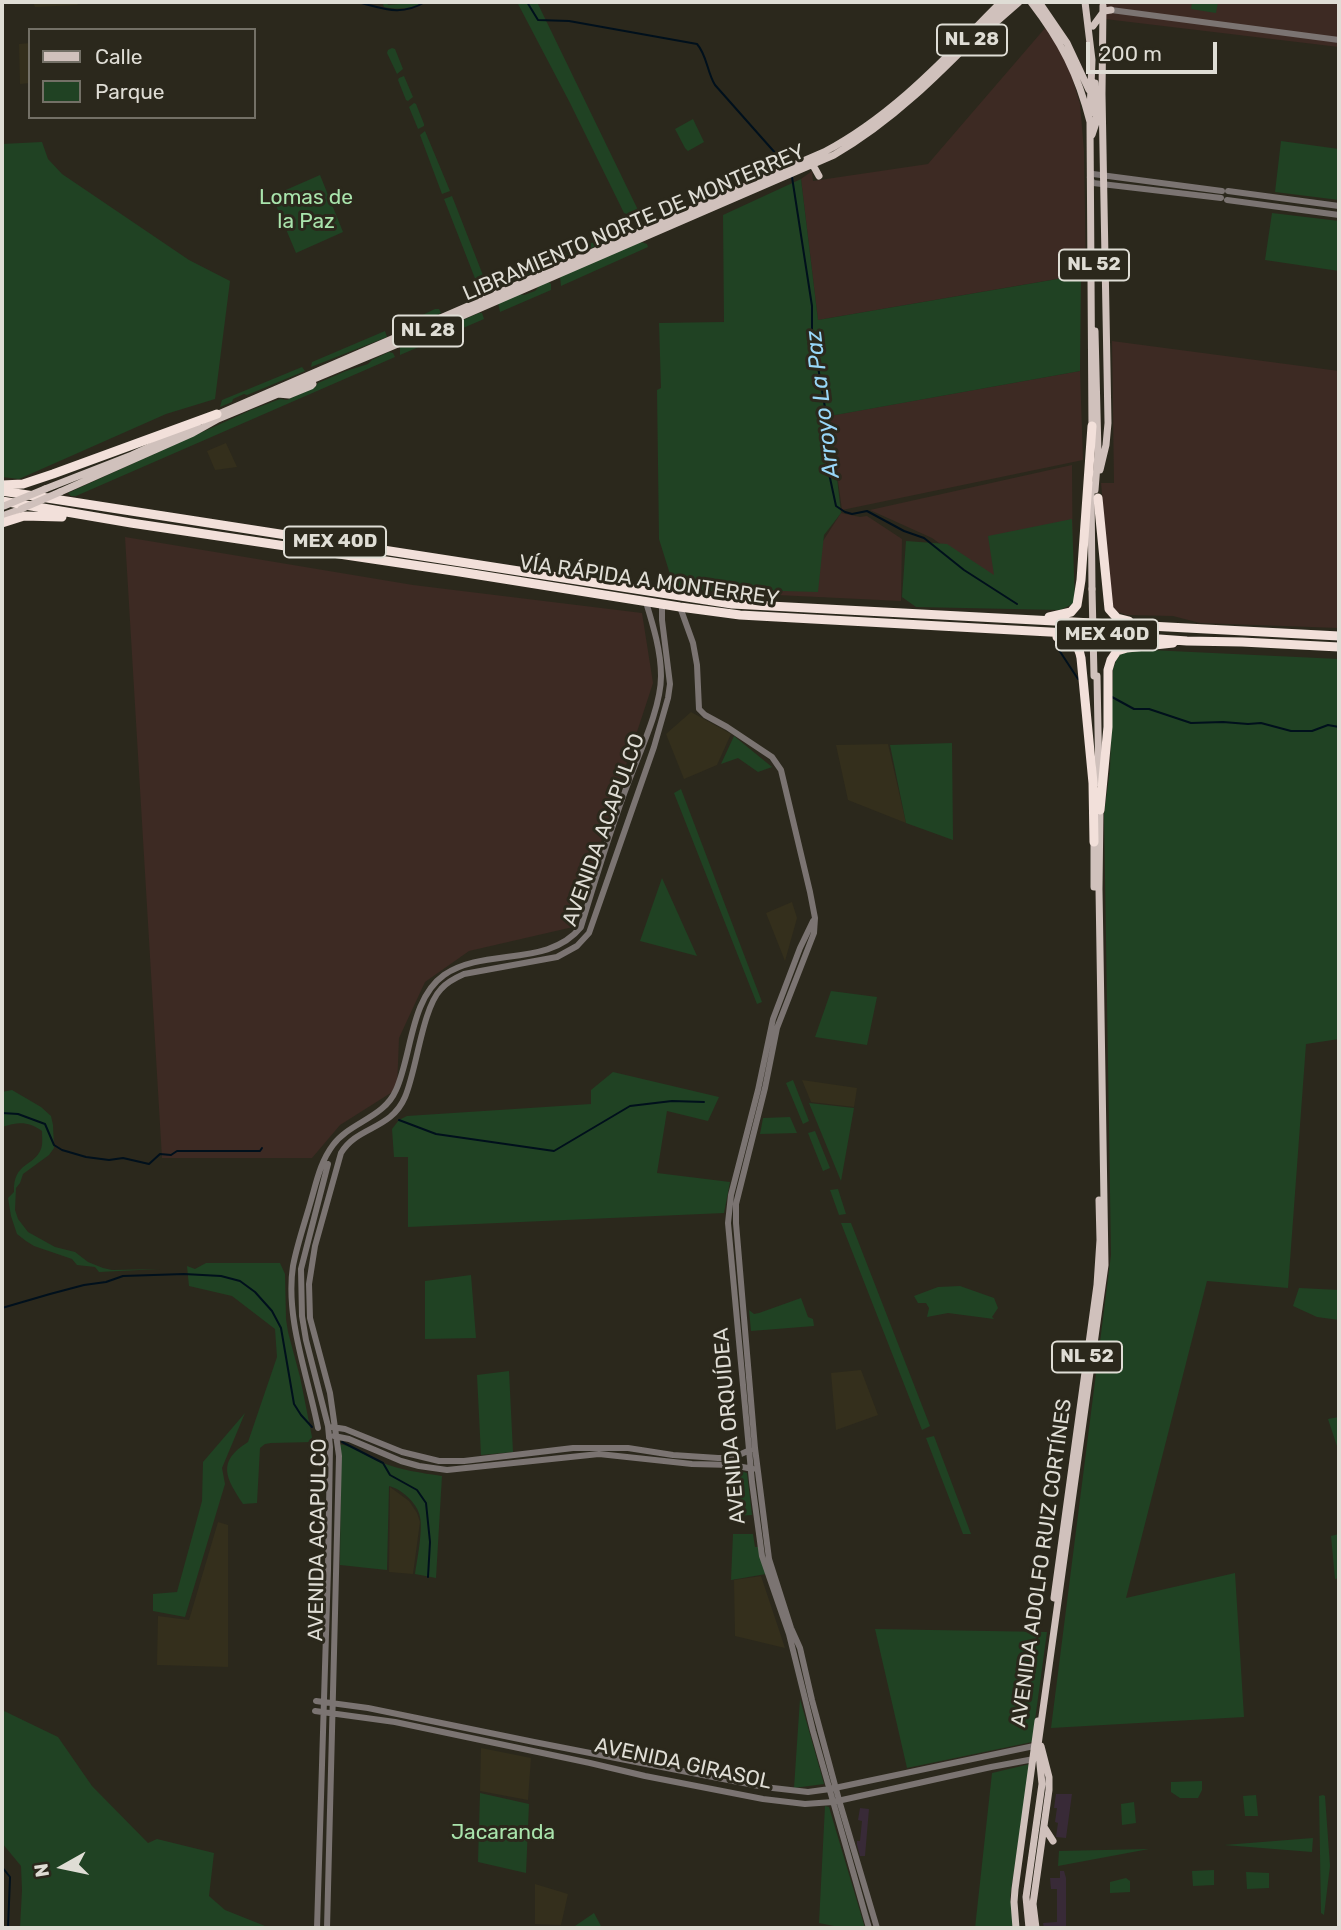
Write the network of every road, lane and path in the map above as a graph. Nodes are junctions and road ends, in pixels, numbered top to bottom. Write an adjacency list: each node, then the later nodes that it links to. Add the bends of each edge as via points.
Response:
1 (1001, 2): 17 (main road, via 906,96)
2 (1010, 2): 10 (main road, LIBRAMIENTO NORTE DE MONTERREY / NL 28)
3 (1019, 2): 10 (main road)
4 (1026, 2): 6 (main road)
5 (1090, 2): 7 (main road); 8 (main road); 13 (main road)
6 (1035, 4): 13 (main road, via 1067,43); 15 (main road, NL 52, via 1070,62)
7 (1106, 9): 8 (main road); 9 (street); 12 (main road)
8 (1093, 26): 11 (main road)
9 (1339, 40)
10 (957, 55): 18 (main road, LIBRAMIENTO NORTE DE MONTERREY / NL 28, via 879,127)
11 (1095, 80): 12 (main road); 14 (main road)
12 (1102, 94): 22 (main road)
13 (1090, 95): 14 (main road); 15 (main road)
14 (1096, 111): 16 (main road, NL 52)
15 (1090, 122): 16 (main road, NL 52); 21 (main road)
16 (1092, 135): 21 (main road, NL 52)
17 (833, 147): 19 (main road); 20 (main road, via 812,161)
18 (824, 160): 20 (main road, LIBRAMIENTO NORTE DE MONTERREY / NL 28); 20 (main road)
19 (790, 167): 20 (main road); 35 (main road)
20 (813, 170): 35 (main road, LIBRAMIENTO NORTE DE MONTERREY / NL 28, via 801,170)
21 (1090, 177): 22 (street); 30 (main road, NL 52); 33 (main road)
22 (1105, 180): 23 (street); 31 (main road)
23 (1225, 195): 24 (street); 27 (street)
24 (1311, 202): 25 (street); 27 (street)
25 (1322, 204): 26 (street); 28 (street)
26 (1339, 206)
27 (1310, 211): 28 (street)
28 (1320, 212): 29 (street)
29 (1339, 215)
30 (1094, 260): 31 (main road); 32 (main road, NL 52)
31 (1105, 271): 34 (main road)
32 (1096, 339): 33 (main road); 34 (main road, via 1104,342); 45 (main road, NL 52)
33 (1091, 354): 37 (main road)
34 (1108, 374): 40 (main road, via 1108,423)
35 (308, 378): 36 (main road); 41 (main road, LIBRAMIENTO NORTE DE MONTERREY / NL 28, bridge, via 60,492)
36 (217, 414): 38 (highway, via 23,484); 41 (main road, bridge, via 180,434)
37 (1092, 425): 45 (main road); 49 (highway, via 1077,604 1065,614)
38 (2, 485)
39 (2, 491): 49 (highway, MEX 40D, via 706,601)
40 (1098, 498): 52 (highway, via 1109,609 1117,618)
41 (8, 505): 42 (main road, LIBRAMIENTO NORTE DE MONTERREY / NL 28); 44 (highway, VÍA RÁPIDA A MONTERREY / MEX 40D)
42 (2, 516)
43 (2, 523): 44 (highway, via 36,515)
44 (131, 523): 46 (highway, VÍA RÁPIDA A MONTERREY / MEX 40D)
45 (1094, 589): 57 (main road, bridge)
46 (646, 601): 47 (highway, VÍA RÁPIDA A MONTERREY / MEX 40D); 51 (street, AVENIDA ACAPULCO)
47 (662, 604): 48 (highway, VÍA RÁPIDA A MONTERREY / MEX 40D); 50 (street, AVENIDA ACAPULCO)
48 (680, 607): 53 (highway, VÍA RÁPIDA A MONTERREY / MEX 40D, via 740,615); 69 (street, AVENIDA ORQUÍDEA, via 693,643 699,709 778,765 815,918 814,933 777,1028 736,1204)
49 (1026, 619): 52 (highway, MEX 40D)
50 (662, 620): 51 (street); 65 (street, AVENIDA ACAPULCO, via 668,698 589,933 557,957 464,974 450,981 430,1010 403,1101 383,1123 357,1136 341,1153 309,1284 310,1318)
51 (652, 621): 66 (street, AVENIDA ACAPULCO, via 661,676 658,696 581,927 559,946 463,965 435,982 420,1007 391,1099 341,1135 326,1156 298,1245 292,1288 294,1323)
52 (1140, 626): 54 (highway, MEX 40D)
53 (1028, 631): 55 (highway, VÍA RÁPIDA A MONTERREY / MEX 40D); 59 (highway, via 1070,639 1079,650 1093,783)
54 (1339, 636)
55 (1187, 641): 56 (highway, VÍA RÁPIDA A MONTERREY / MEX 40D); 58 (highway, via 1127,648 1111,660)
56 (1339, 647)
57 (1096, 676): 58 (main road); 59 (main road)
58 (1100, 810): 60 (main road)
59 (1094, 842): 61 (main road, NL 52)
60 (1100, 957): 61 (street); 62 (main road)
61 (1096, 965): 62 (main road, AVENIDA ADOLFO RUIZ CORTÍNES / NL 52)
62 (1100, 1092): 80 (main road, AVENIDA ADOLFO RUIZ CORTÍNES / NL 52, via 1098,1277)
63 (328, 1164): 64 (street, AVENIDA ACAPULCO, via 301,1269 301,1298 306,1340)
64 (328, 1426): 65 (street); 67 (street, AVENIDA ACAPULCO)
65 (336, 1427): 68 (street, AVENIDA ACAPULCO); 69 (street, via 439,1461 573,1448 732,1458)
66 (318, 1428)
67 (329, 1436): 68 (street); 74 (street, AVENIDA ACAPULCO)
68 (337, 1436): 70 (street, via 401,1461 447,1470 599,1454); 76 (street, AVENIDA ACAPULCO)
69 (752, 1449): 70 (street, AVENIDA ORQUÍDEA)
70 (754, 1469): 71 (street, AVENIDA ORQUÍDEA, via 762,1556); 72 (street, AVENIDA ORQUÍDEA, via 769,1559)
71 (793, 1652): 72 (street); 75 (street, AVENIDA ORQUÍDEA)
72 (803, 1658): 75 (street, AVENIDA ORQUÍDEA)
73 (316, 1701): 74 (street, AVENIDA GIRASOL)
74 (324, 1701): 76 (street, AVENIDA GIRASOL); 78 (street, AVENIDA ACAPULCO)
75 (808, 1701): 81 (street, AVENIDA ORQUÍDEA)
76 (333, 1702): 79 (street, AVENIDA ACAPULCO); 81 (street, AVENIDA GIRASOL, via 764,1787 802,1792)
77 (315, 1711): 78 (street, AVENIDA GIRASOL)
78 (323, 1712): 79 (street, AVENIDA GIRASOL); 85 (street)
79 (332, 1713): 82 (street, AVENIDA GIRASOL, via 395,1722 763,1799 805,1804); 86 (street, AVENIDA ACAPULCO)
80 (1038, 1750): 81 (street, AVENIDA GIRASOL); 82 (street, AVENIDA GIRASOL, via 991,1767); 83 (main road, AVENIDA ADOLFO RUIZ CORTÍNES / NL 52, via 1049,1777); 89 (main road, AVENIDA ADOLFO RUIZ CORTÍNES / NL 52, via 1015,1889); 90 (main road, via 1042,1784 1026,1897)
81 (833, 1788): 82 (street, AVENIDA ORQUÍDEA)
82 (836, 1801): 87 (street, AVENIDA ORQUÍDEA); 88 (street, AVENIDA ORQUÍDEA)
83 (1044, 1826): 84 (main road); 91 (main road, AVENIDA ADOLFO RUIZ CORTÍNES / NL 52, via 1033,1904)
84 (1053, 1841)
85 (317, 1928)
86 (327, 1928)
87 (869, 1928)
88 (877, 1928)
89 (1019, 1928)
90 (1029, 1928)
91 (1037, 1928)

